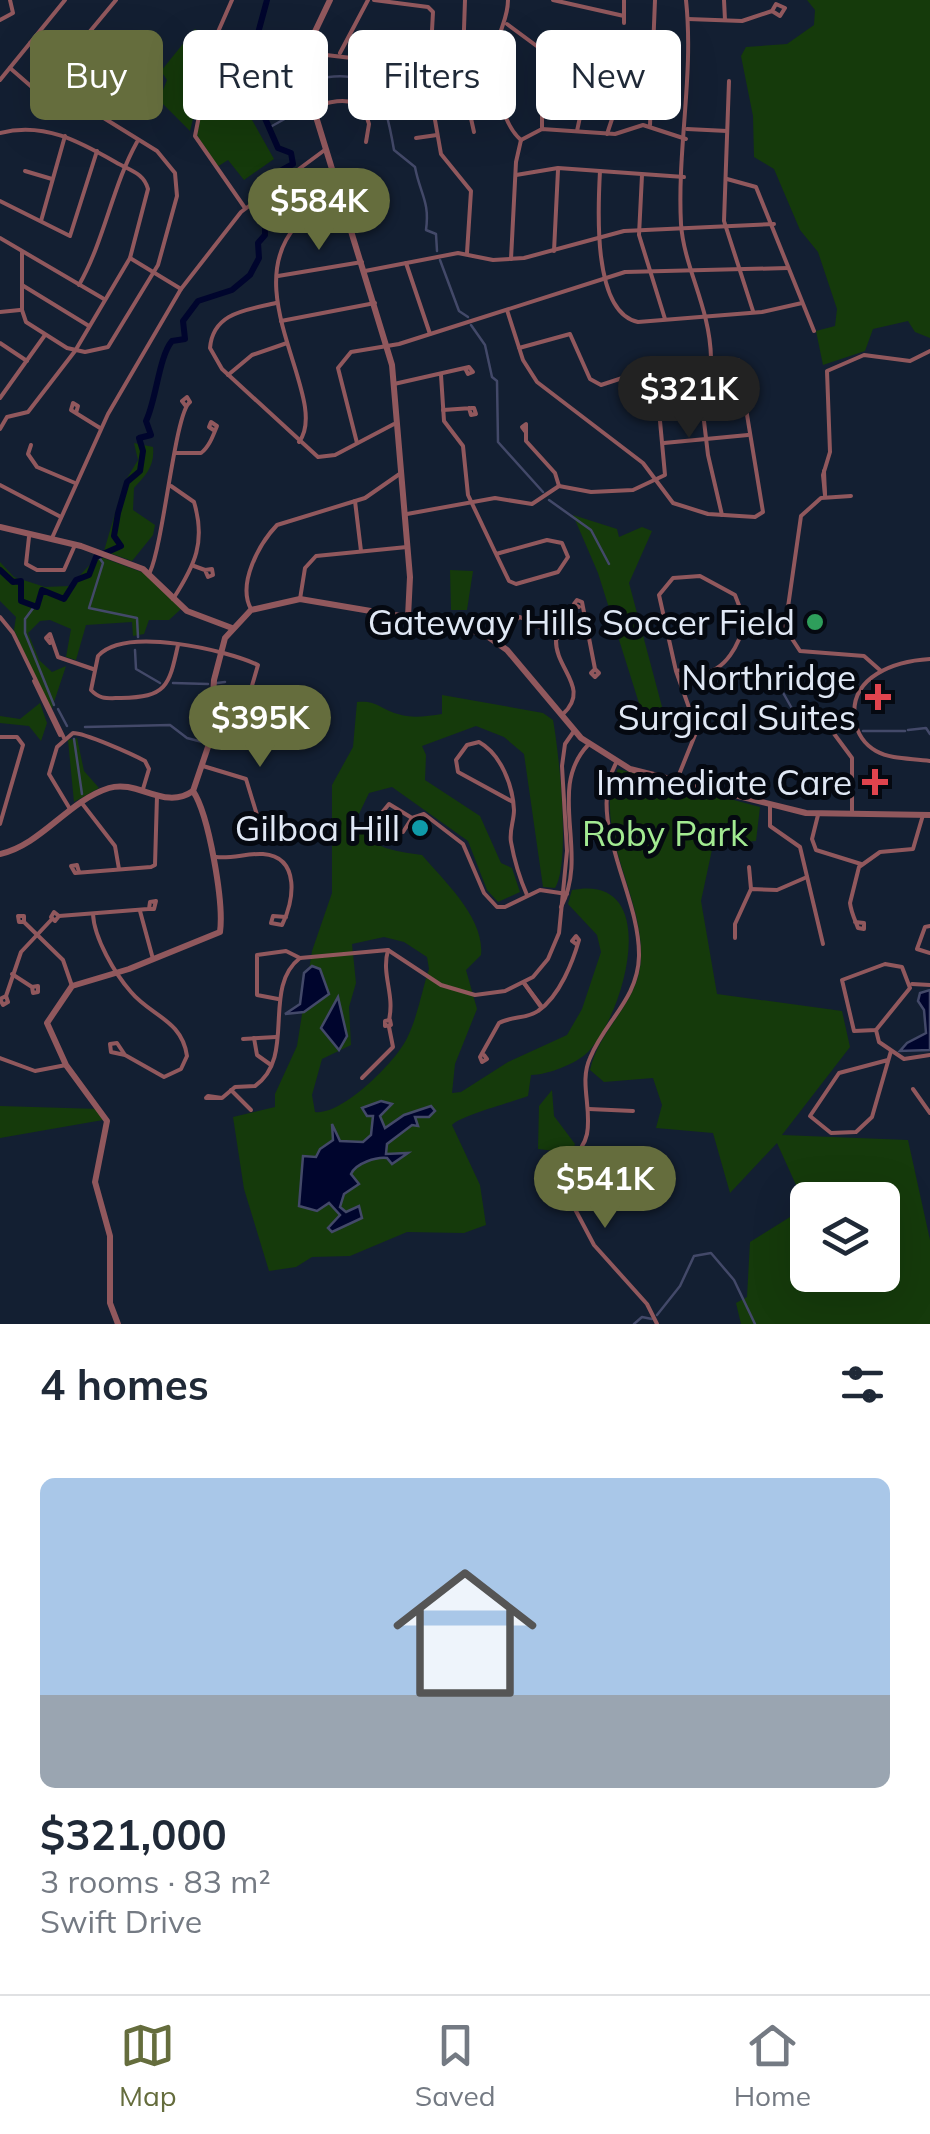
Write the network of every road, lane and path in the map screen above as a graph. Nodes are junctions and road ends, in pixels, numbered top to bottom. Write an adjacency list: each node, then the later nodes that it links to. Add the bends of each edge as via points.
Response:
1 (10, 0): 16 (street, via 13,13)
2 (65, 0): 19 (street)
3 (116, 0): 20 (street)
4 (232, 0): 64 (street, via 214,41 195,136)
5 (330, 0): 21 (street)
6 (371, 0): 22 (street, via 430,8); 27 (street)
7 (465, 0): 23 (street)
8 (508, 0): 18 (street)
9 (554, 0): 10 (street, via 624,20)
10 (624, 0)
11 (655, 0): 37 (street)
12 (686, 0): 15 (street)
13 (724, 0): 17 (street)
14 (772, 11): 17 (street)
15 (688, 19): 17 (street); 39 (street)
16 (0, 20)
17 (724, 20)
18 (507, 24): 25 (street); 50 (street, via 497,44 496,78 511,129)
19 (41, 30)
20 (91, 30)
21 (318, 30)
22 (433, 30)
23 (464, 30)
24 (30, 43): 29 (street)
25 (536, 46)
26 (328, 54): 27 (street)
27 (339, 55): 28 (street)
28 (348, 56)
29 (10, 68): 30 (street); 49 (street, via 33,88 73,100)
30 (0, 80)
31 (729, 81): 40 (street)
32 (328, 103): 51 (street, via 356,104 369,120)
33 (315, 120): 52 (street)
34 (435, 120): 45 (street)
35 (470, 120): 41 (street)
36 (542, 120): 38 (street)
37 (650, 126): 44 (street); 48 (street)
38 (542, 129): 42 (street); 50 (street)
39 (687, 129): 40 (street); 48 (street)
40 (729, 131): 62 (street)
41 (474, 132)
42 (576, 132): 44 (street); 44 (street, via 589,76 605,65 623,80)
43 (0, 133): 46 (street)
44 (607, 134)
45 (437, 135): 47 (street); 75 (street, via 442,159 471,190)
46 (65, 136): 53 (street); 61 (street)
47 (416, 138)
48 (686, 139): 60 (street)
49 (138, 140): 54 (street); 84 (street, via 170,164 178,188)
50 (522, 140): 58 (street)
51 (366, 142)
52 (326, 149): 64 (street); 65 (street)
53 (98, 151): 54 (street); 66 (street, via 72,234)
54 (124, 167): 76 (street, via 148,189); 88 (street, via 104,236)
55 (558, 168): 57 (street); 58 (street); 73 (street)
56 (25, 170): 61 (street)
57 (600, 172): 59 (street); 72 (street)
58 (516, 175): 77 (street)
59 (642, 175): 60 (street); 70 (street)
60 (684, 177): 69 (street)
61 (52, 178): 66 (street)
62 (727, 179): 67 (street, via 754,184); 68 (street)
63 (0, 201): 66 (street)
64 (245, 209): 89 (street)
65 (347, 212): 79 (street); 85 (street, via 296,226)
66 (40, 221)
67 (774, 224): 68 (street); 80 (street)
68 (725, 226): 69 (street); 83 (street)
69 (681, 228): 70 (street); 82 (street)
70 (638, 230): 72 (street); 81 (street)
71 (0, 238): 74 (street)
72 (596, 238): 73 (street); 86 (street)
73 (554, 250): 77 (street)
74 (22, 252): 87 (street); 88 (street)
75 (467, 253): 77 (street); 78 (street)
76 (130, 258): 84 (street); 90 (street)
77 (510, 260)
78 (406, 263): 79 (street); 103 (street)
79 (364, 267): 85 (street); 92 (street)
80 (788, 268): 83 (street); 93 (street)
81 (650, 270): 82 (street); 86 (street); 99 (street)
82 (694, 270): 83 (street); 98 (street)
83 (739, 270): 97 (street)
84 (155, 273): 89 (street); 109 (street, via 111,346)
85 (277, 276): 91 (street)
86 (607, 278): 95 (street); 99 (street, via 627,318)
87 (22, 285): 94 (street); 101 (street)
88 (79, 285): 90 (street)
89 (181, 289): 127 (street)
90 (105, 300): 101 (street)
91 (276, 302): 100 (street); 116 (street, via 229,316 214,328 210,352)
92 (375, 303): 100 (street); 107 (street)
93 (802, 303): 97 (street); 102 (street)
94 (22, 310): 96 (street); 104 (street, via 26,322)
95 (507, 310): 103 (street); 108 (street)
96 (0, 312)
97 (754, 313): 98 (street)
98 (708, 316): 99 (street); 111 (street)
99 (664, 319)
100 (281, 320): 106 (street)
101 (90, 326): 109 (street)
102 (814, 330)
103 (430, 334): 107 (street)
104 (46, 335): 109 (street); 113 (street)
105 (0, 343): 113 (street)
106 (287, 343): 116 (street, via 252,355); 133 (street, via 307,420)
107 (388, 347): 118 (street); 134 (street, via 351,352 339,364)
108 (520, 348): 115 (street, via 570,334 590,379 601,385); 139 (street, via 537,382)
109 (75, 351): 125 (street, via 28,412)
110 (930, 351): 145 (street, via 910,361 864,356 827,372)
111 (711, 358): 112 (street); 131 (street, via 738,360)
112 (696, 360): 115 (street); 132 (street)
113 (27, 361): 119 (street)
114 (465, 368): 117 (street)
115 (654, 368): 135 (street)
116 (228, 375): 133 (street)
117 (440, 375): 118 (street); 122 (street)
118 (394, 384): 126 (street)
119 (0, 398)
120 (184, 405): 137 (street)
121 (468, 408): 122 (street)
122 (443, 410): 147 (street, via 449,432 463,446)
123 (0, 412): 125 (street)
124 (76, 413): 127 (street)
125 (7, 418): 128 (street)
126 (398, 424): 134 (street); 138 (street)
127 (100, 428): 140 (street)
128 (0, 429)
129 (215, 431): 137 (street, via 201,454)
130 (526, 432): 143 (street)
131 (748, 435): 132 (street); 149 (street, via 763,512)
132 (706, 439): 135 (street); 149 (street)
133 (299, 442): 134 (street, via 326,458)
134 (357, 443)
135 (664, 443): 139 (street, via 666,470)
136 (31, 445): 140 (street, via 34,464)
137 (176, 453): 142 (street)
138 (401, 472): 146 (street); 148 (street)
139 (657, 481): 143 (street, via 594,492); 149 (street, via 682,509)
140 (75, 483): 150 (street)
141 (0, 484): 150 (street)
142 (171, 486): 158 (street, via 186,492 196,508 201,544); 160 (street)
143 (559, 486): 147 (street, via 532,504 498,498)
144 (851, 496): 145 (street)
145 (825, 497): 179 (street, via 809,505 798,524 786,633 800,651 860,655)
146 (355, 501): 156 (street); 164 (street, via 277,524 249,576 245,595)
147 (472, 504): 148 (street); 157 (street)
148 (405, 514): 155 (street)
149 (722, 515)
150 (61, 517): 153 (street)
151 (0, 527): 152 (street)
152 (29, 538): 153 (street); 154 (street, via 26,564 37,570 64,570)
153 (50, 541): 154 (street)
154 (75, 544): 160 (street)
155 (408, 548): 156 (street); 165 (street)
156 (361, 551): 162 (street, via 313,557)
157 (496, 554): 157 (street, via 516,584 558,572 568,557 562,544 550,540)
158 (194, 566): 159 (street); 161 (street)
159 (206, 570)
160 (150, 572): 161 (street)
161 (174, 599): 169 (street, via 187,612)
162 (300, 599): 164 (street); 165 (street)
163 (580, 607): 167 (street)
164 (251, 610): 169 (street)
165 (408, 617): 172 (street, via 471,630)
166 (0, 618): 168 (street)
167 (584, 618): 170 (street); 177 (street)
168 (3, 628): 185 (street, via 13,633)
169 (232, 628): 174 (street)
170 (557, 636): 172 (street, via 520,617); 181 (street, via 556,652 575,690)
171 (50, 643): 176 (street, via 58,658)
172 (499, 644): 181 (street)
173 (178, 645): 174 (street); 176 (street, via 110,647 99,653); 176 (street, via 167,682 150,696 96,696)
174 (220, 654): 180 (street); 180 (street, via 256,663 258,672 254,692 244,700)
175 (930, 659): 179 (street)
176 (93, 669)
177 (595, 669)
178 (676, 670): 178 (street, via 718,667 744,625 738,598 700,576 673,578 659,595); 190 (street, via 697,730)
179 (881, 671): 187 (street, via 856,700 860,735 881,753)
180 (212, 702): 189 (street)
181 (562, 715): 183 (street)
182 (832, 717): 202 (street, via 832,731 852,758)
183 (574, 731): 186 (street); 213 (street, via 562,766 568,840)
184 (0, 737): 198 (street, via 23,743)
185 (64, 738): 192 (street, via 87,734 143,760 149,769); 197 (street, via 50,776)
186 (588, 745): 188 (street); 213 (street, via 574,762 569,784 574,853)
187 (930, 761)
188 (616, 764): 190 (street); 256 (street, via 604,805 636,914 639,961 632,994 589,1059)
189 (204, 766): 191 (street); 201 (street, via 246,779)
190 (676, 782): 196 (street)
191 (193, 790): 193 (street, via 178,799); 206 (street)
192 (142, 792): 193 (street); 194 (street, via 114,787)
193 (157, 796): 209 (street, via 156,864)
194 (81, 802): 197 (street); 209 (street, via 115,846)
195 (513, 802): 195 (street, via 492,752 482,743 468,745 457,770); 214 (street, via 510,838)
196 (770, 806): 199 (street); 211 (street, via 770,826 800,847)
197 (70, 809): 205 (street)
198 (2, 812): 204 (street)
199 (818, 815): 202 (street); 207 (street, via 816,850)
200 (926, 815): 202 (street); 207 (street, via 913,849 883,851)
201 (257, 816)
202 (853, 816)
203 (412, 818): 203 (street, via 389,804 376,820 403,832); 214 (street, via 428,816 460,841 497,907)
204 (0, 824)
205 (0, 854)
206 (212, 860): 218 (street, via 264,854 282,862 292,885); 229 (street, via 220,932)
207 (862, 864): 220 (street, via 850,900)
208 (749, 867): 212 (street)
209 (120, 869): 210 (street)
210 (79, 872)
211 (808, 876): 212 (street, via 777,890); 225 (street)
212 (752, 889): 223 (street)
213 (563, 893): 214 (street); 232 (street, via 552,954)
214 (527, 895)
215 (150, 909): 216 (street)
216 (140, 910): 217 (street); 229 (street)
217 (93, 914): 222 (street, via 59,916); 230 (street, via 95,932)
218 (286, 917)
219 (24, 922): 222 (street)
220 (856, 922)
221 (930, 926): 227 (street, via 918,949)
222 (37, 934): 231 (street); 236 (street, via 63,960)
223 (735, 938)
224 (576, 944): 239 (street, via 576,958)
225 (823, 944)
226 (388, 950): 228 (street); 232 (street, via 459,992 491,994); 252 (street, via 383,967 392,996 392,1047)
227 (930, 954)
228 (300, 958): 238 (street, via 286,973); 238 (street, via 286,951 256,956 256,995)
229 (154, 959): 230 (street)
230 (120, 972): 236 (street); 245 (street, via 133,994 176,1028 187,1052 181,1070 164,1077)
231 (12, 974): 235 (street); 237 (street)
232 (524, 983): 239 (street)
233 (912, 984): 234 (street); 240 (street); 240 (street, via 894,964 844,978 852,1028)
234 (930, 984)
235 (32, 986)
236 (72, 986): 250 (street, via 47,1026)
237 (6, 996)
238 (280, 999): 241 (street)
239 (542, 1007): 246 (street, via 498,1023)
240 (876, 1030): 244 (street)
241 (276, 1037): 242 (street); 251 (street)
242 (254, 1038): 243 (street); 251 (street, via 257,1055)
243 (243, 1039)
244 (892, 1052): 247 (street, via 910,1060); 249 (street)
245 (125, 1055)
246 (484, 1055)
247 (930, 1055)
248 (0, 1058): 250 (street, via 32,1070)
249 (888, 1060): 249 (street, via 872,1118 855,1133 831,1133 810,1116 839,1073)
250 (66, 1065): 260 (street, via 102,1108 108,1129 95,1182 110,1236 110,1304)
251 (270, 1065): 253 (street, via 259,1084)
252 (362, 1078)
253 (231, 1090): 255 (street); 257 (street)
254 (913, 1090): 259 (street)
255 (222, 1098)
256 (589, 1109): 258 (street); 261 (street, via 581,1150 561,1170 559,1182 594,1245)
257 (251, 1110)
258 (633, 1111)
259 (930, 1113)
260 (118, 1324)
261 (657, 1324)

